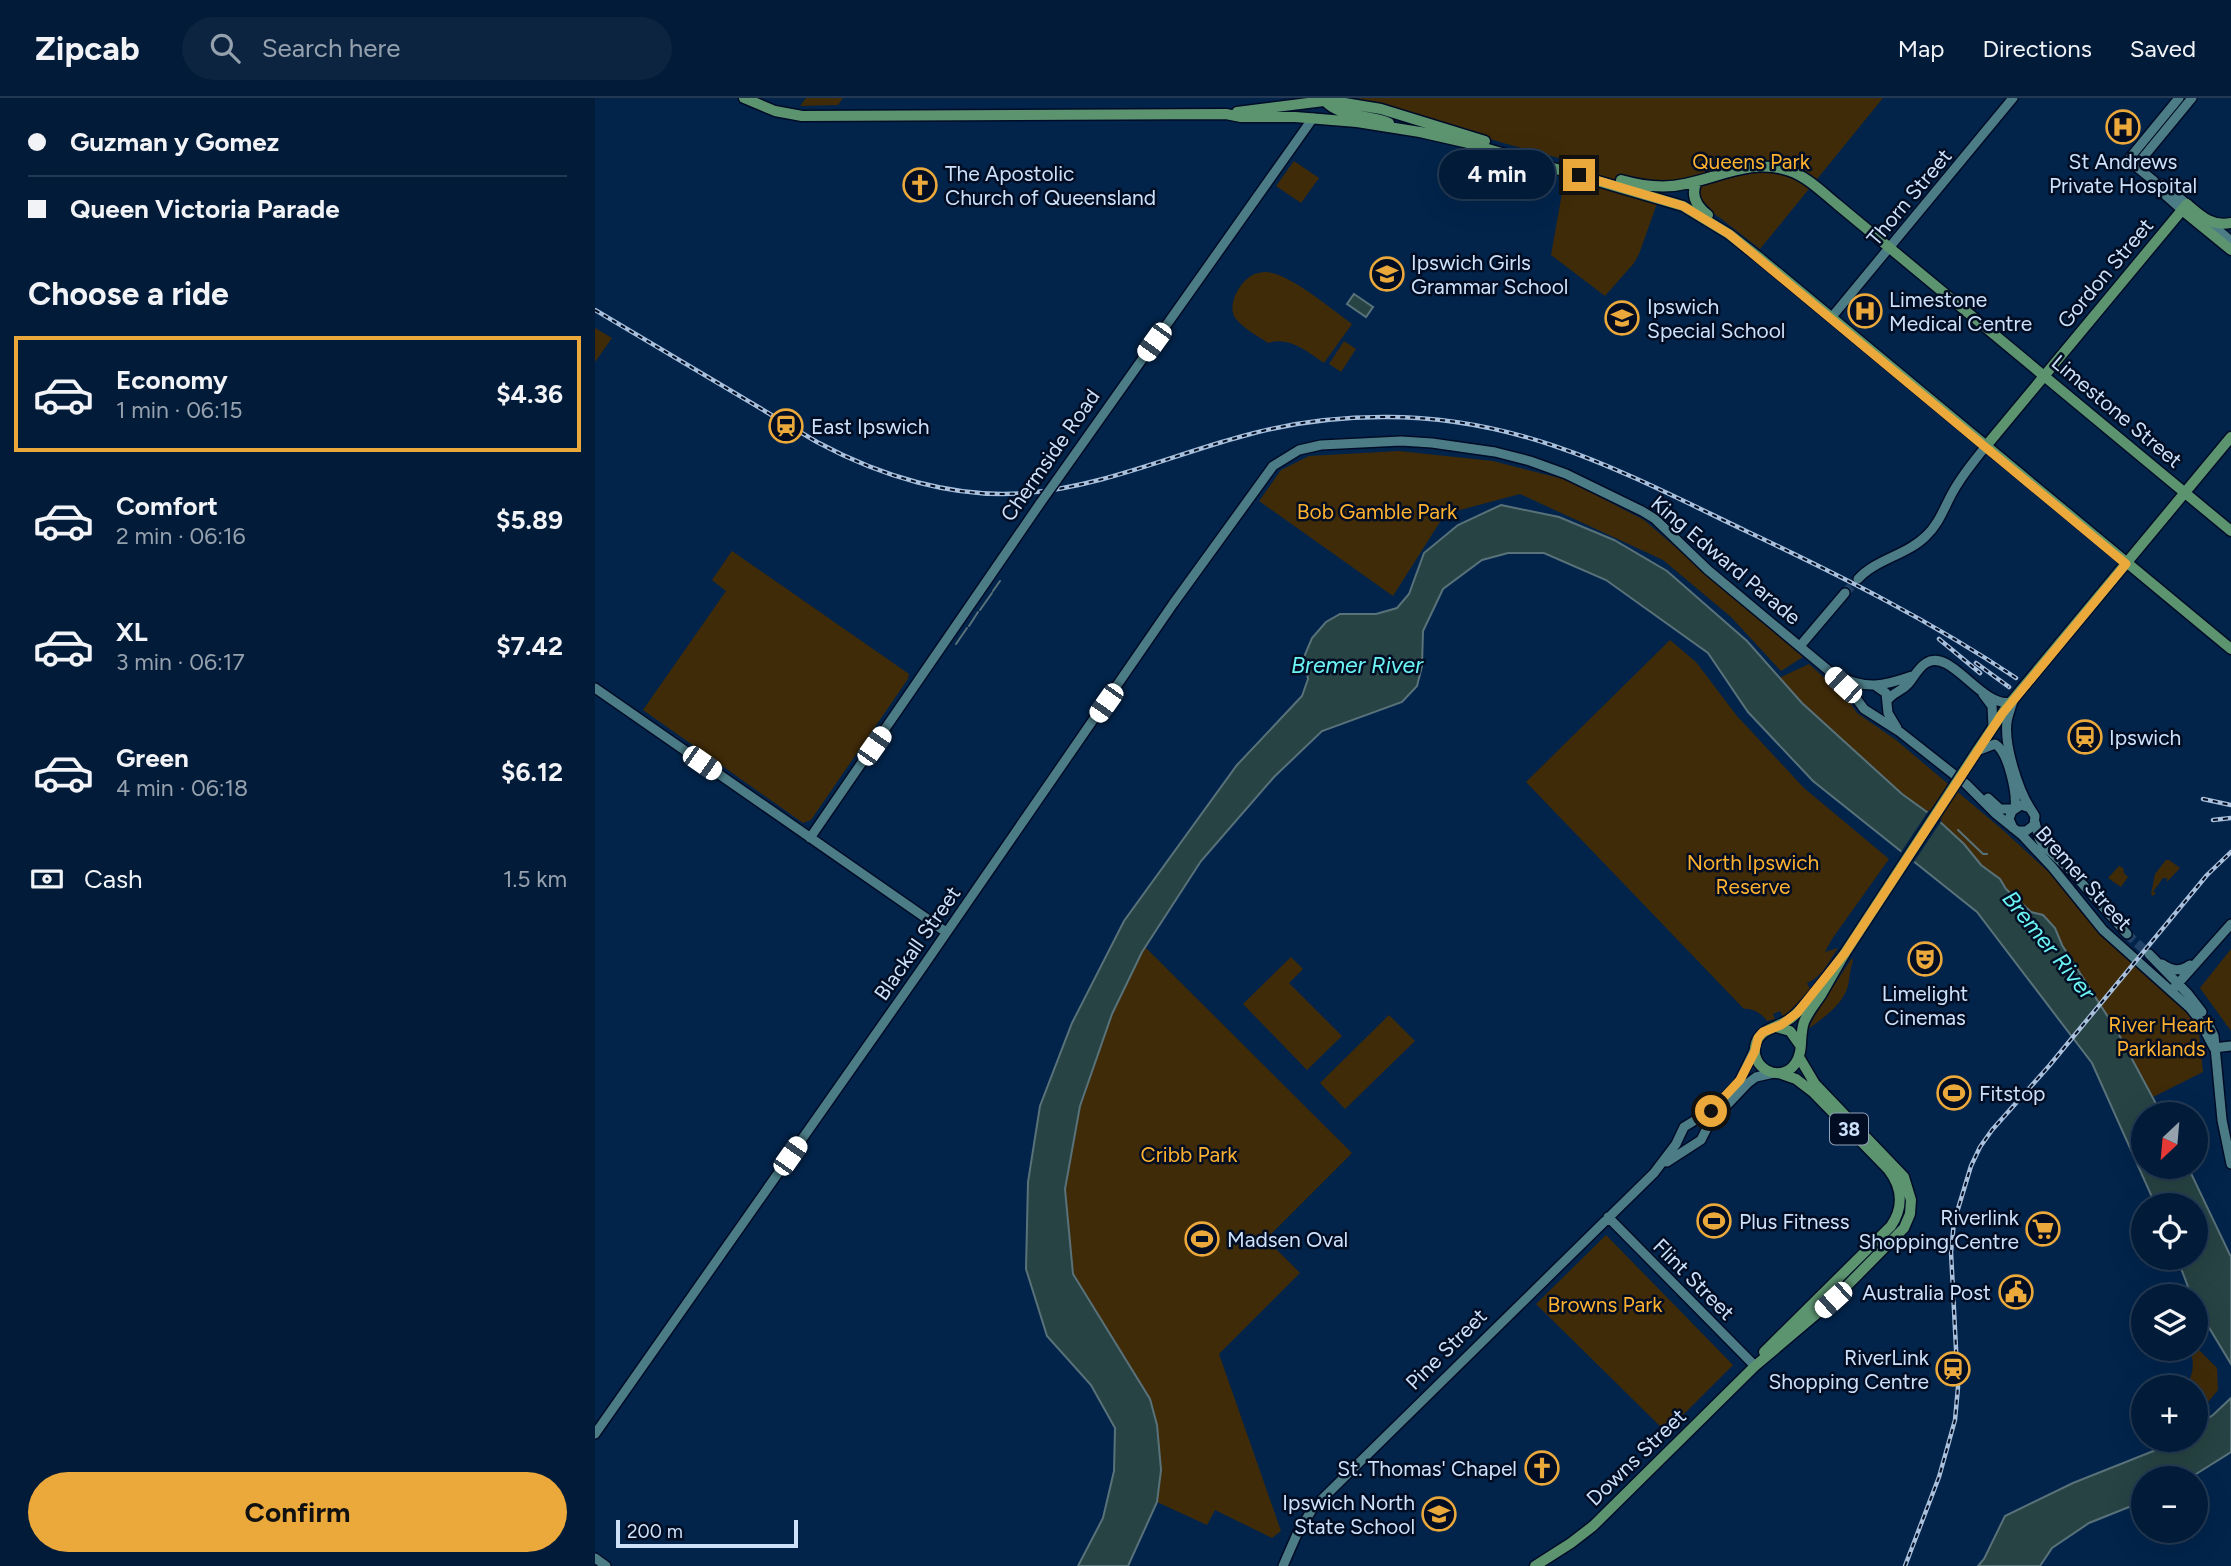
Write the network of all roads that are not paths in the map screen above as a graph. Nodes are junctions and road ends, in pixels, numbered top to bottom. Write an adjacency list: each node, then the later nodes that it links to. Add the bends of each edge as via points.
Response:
1 (744, 98): 9 (main road, via 775,111 811,116)
2 (1344, 98): 8 (main road)
3 (2013, 98): 19 (street, Thorn Street)
4 (2179, 98): 12 (street)
5 (2192, 98): 12 (street)
6 (1324, 99): 7 (main road); 8 (main road); 10 (main road, Chermside Road); 11 (main road, via 1336,110 1375,117)
7 (1296, 102): 9 (main road)
8 (1354, 104): 13 (main road, Limestone Street, via 1631,183 1659,187)
9 (1226, 114): 10 (main road)
10 (1313, 118): 11 (main road); 49 (street, Chermside Road, bridge)
11 (1402, 129): 17 (main road, via 1674,202)
12 (2132, 163): 14 (street)
13 (1697, 181): 17 (main road, via 1693,193 1699,206); 19 (main road, Limestone Street, via 1751,167 1791,172)
14 (2184, 207): 15 (main road); 18 (main road); 21 (main road, Gordon Street)
15 (2202, 217): 16 (main road, via 2218,224); 18 (street)
16 (2231, 223)
17 (1729, 234): 20 (main road)
18 (2230, 243)
19 (1889, 248): 20 (street, Thorn Street); 21 (main road, Limestone Street)
20 (1832, 318): 23 (main road)
21 (2045, 376): 23 (main road, Gordon Street); 25 (main road, Limestone Street)
22 (2231, 437): 25 (main road)
23 (1986, 446): 27 (main road); 28 (street, Gordon Street, via 1927,536)
24 (1268, 472): 30 (street, King Edward Parade, via 1299,450 1360,442 1432,443 1530,461 1588,484 1655,519); 51 (street, Blackall Street)
25 (2185, 493): 26 (main road, Limestone Street); 27 (main road)
26 (2231, 531)
27 (2126, 564): 31 (main road); 37 (main road)
28 (1858, 579)
29 (1845, 593): 30 (street)
30 (1800, 646): 32 (street, Bremer Street)
31 (2231, 649)
32 (1828, 670): 34 (street, Bremer Street); 38 (street, Bremer Street)
33 (1913, 676): 34 (street); 36 (street, via 1926,663 1941,661); 39 (street)
34 (1873, 686): 38 (street, via 1862,690); 39 (street, Bremer Street, via 1886,693)
35 (595, 688): 49 (street)
36 (1982, 692): 37 (street, via 2003,703); 41 (street, via 1992,706)
37 (2012, 701): 41 (main road); 46 (street, via 2006,724 2008,744)
38 (1860, 702): 40 (street, Bremer Street)
39 (1887, 703): 40 (street); 42 (street, Bremer Street)
40 (1871, 713): 42 (street, Bremer Street)
41 (1993, 727): 43 (main road)
42 (1900, 732): 44 (street, Bremer Street)
43 (1977, 751): 45 (street, via 1994,744 2002,751 2016,793); 53 (main road, bridge)
44 (1966, 785): 45 (street, Bremer Street, via 1999,808); 48 (street, Bremer Street)
45 (2014, 808): 46 (street); 48 (street, via 2009,819)
46 (2029, 808): 47 (street)
47 (2035, 822): 48 (street, via 2028,830); 52 (street, Bremer Street, via 2043,845)
48 (2015, 829): 55 (street, Bremer Street, via 2103,930)
49 (810, 838): 51 (street)
50 (2231, 924): 54 (street)
51 (946, 932): 74 (street, Blackall Street)
52 (2127, 934)
53 (1845, 953): 56 (main road, via 1797,1013); 57 (main road, via 1805,1020)
54 (2206, 954): 55 (street); 55 (street, Bremer Street, via 2179,970 2150,955)
55 (2177, 989): 59 (street, Bremer Street)
56 (1776, 1027): 57 (main road, via 1790,1031); 60 (main road, via 1763,1032)
57 (1800, 1045): 61 (main road)
58 (2231, 1046): 59 (street)
59 (2214, 1048): 67 (street)
60 (1755, 1051): 62 (main road, 38, via 1760,1066); 63 (street, via 1735,1087)
61 (1799, 1057): 62 (main road, via 1791,1068); 69 (main road, 38, via 1815,1084 1899,1171 1907,1183)
62 (1777, 1073): 65 (street, via 1748,1083); 69 (main road, 38, via 1799,1081 1813,1093 1888,1169)
63 (1692, 1122): 64 (street, Pine Street); 65 (street)
64 (1682, 1132): 66 (street); 68 (street, Pine Street)
65 (1704, 1134): 66 (street, Pine Street)
66 (1694, 1145): 68 (street, Pine Street)
67 (2231, 1164)
68 (1654, 1173): 70 (street, Pine Street)
69 (1906, 1203): 71 (main road, Downs Street, via 1891,1226); 72 (main road, Downs Street, via 1907,1222 1901,1233)
70 (1608, 1217): 73 (street, Flint Street); 77 (street, Pine Street, via 1313,1508)
71 (1837, 1279): 72 (main road); 73 (main road, Downs Street)
72 (1846, 1288): 73 (main road, Downs Street)
73 (1755, 1366): 78 (main road, Downs Street, via 1593,1526)
74 (595, 1434)
75 (595, 1558): 76 (street)
76 (606, 1566)
77 (1283, 1566)
78 (1535, 1566)

